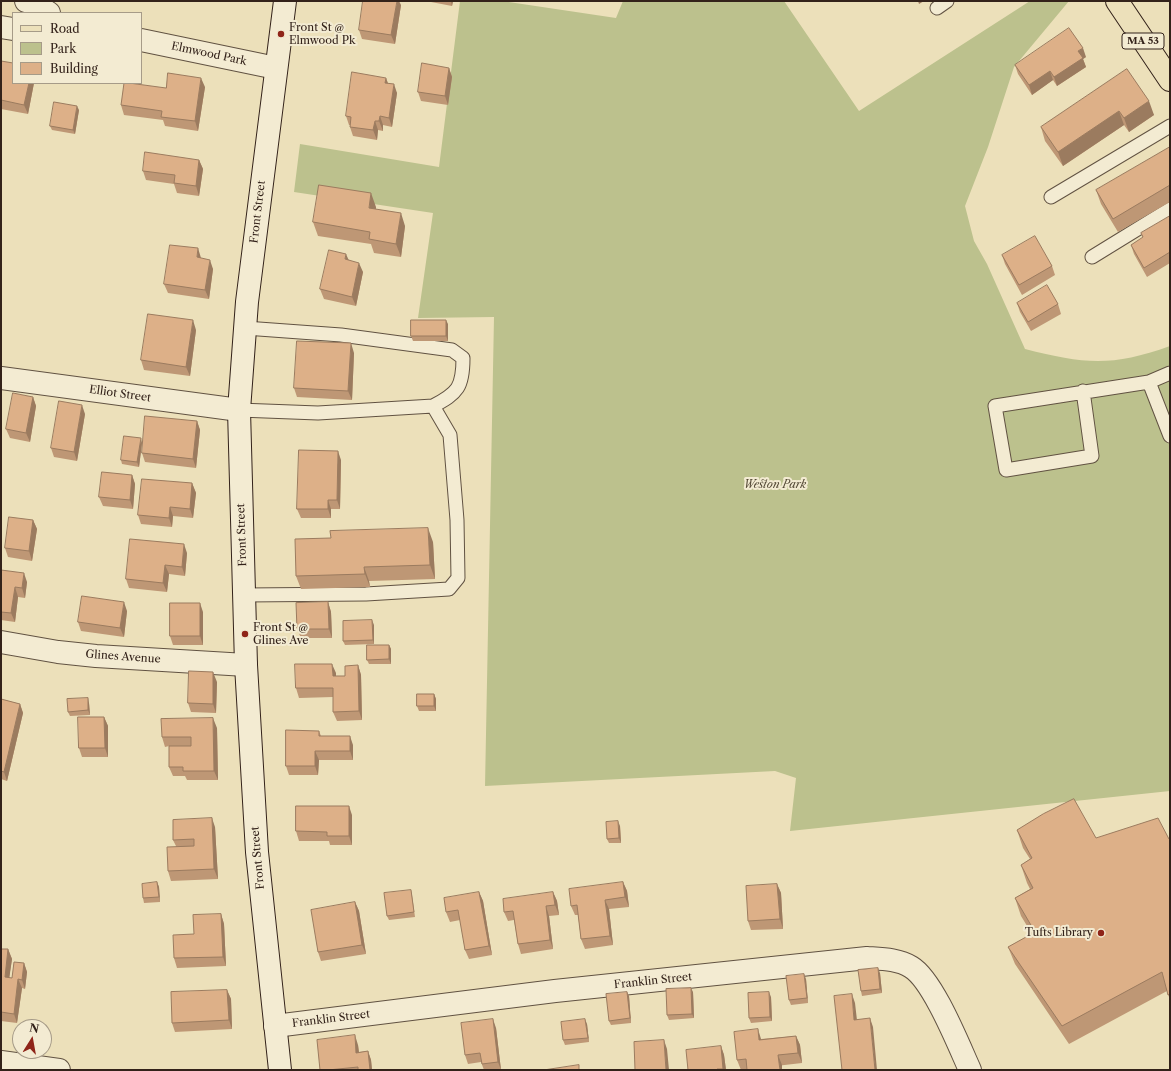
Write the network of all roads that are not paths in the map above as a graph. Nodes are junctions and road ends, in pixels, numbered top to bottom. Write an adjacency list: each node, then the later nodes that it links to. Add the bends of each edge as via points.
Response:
1 (26, 1): 4 (street)
2 (285, 1): 8 (street, Front Street)
3 (1117, 1): 9 (main road, MA 53)
4 (48, 12)
5 (1, 26): 6 (street)
6 (12, 29)
7 (142, 40): 8 (street, Elmwood Park)
8 (276, 68): 14 (street, Front Street)
9 (1170, 80)
10 (1170, 126): 11 (lane)
11 (1050, 197)
12 (1170, 209): 13 (lane)
13 (1092, 257)
14 (245, 328): 19 (lane, via 341,335 452,350 464,358 463,378 452,396); 20 (street, Front Street)
15 (1170, 373): 17 (lane)
16 (1, 378): 20 (street, Elliot Street)
17 (1149, 382): 18 (lane); 21 (lane)
18 (1083, 391): 18 (lane, via 995,406 1006,470 1092,456)
19 (433, 406): 20 (lane, via 318,413); 22 (lane, via 450,435 457,520 458,578 449,589 366,594)
20 (239, 410): 22 (street, Front Street)
21 (1170, 436)
22 (244, 595): 24 (street, Front Street)
23 (1, 642): 24 (street, Glines Avenue, via 96,656)
24 (246, 664): 25 (street, Front Street, via 257,852)
25 (275, 1026): 28 (street, Front Street); 29 (street, Franklin Street, via 570,989 867,958 889,959 912,968 928,985)
26 (1, 1062): 27 (street)
27 (59, 1070)
28 (280, 1070)
29 (970, 1070)

